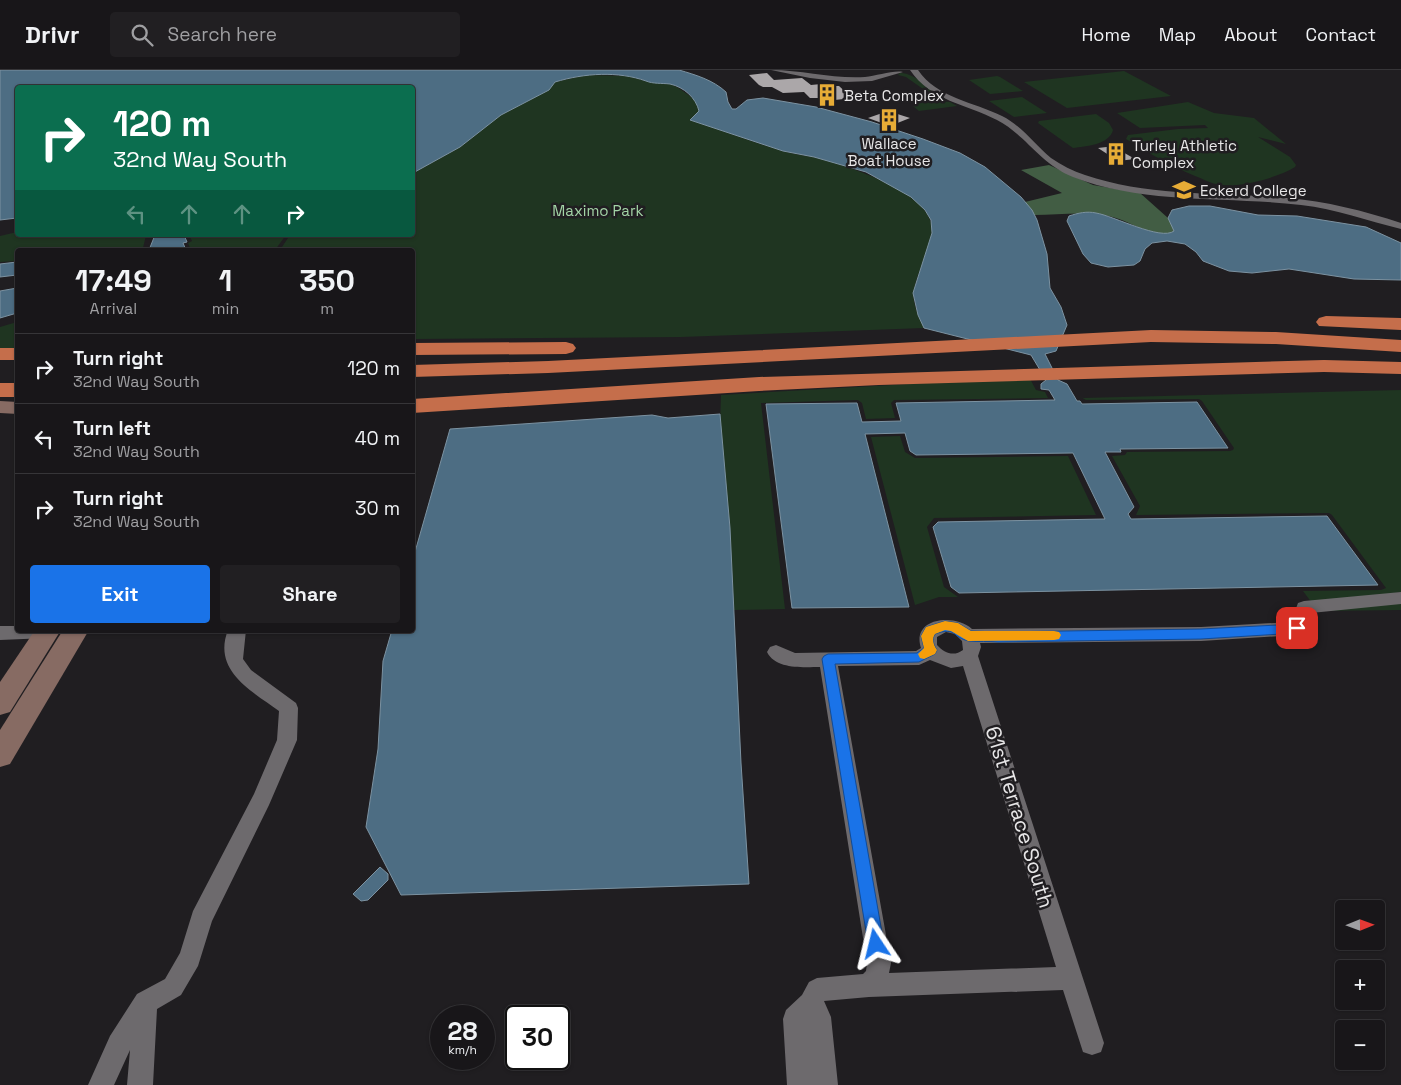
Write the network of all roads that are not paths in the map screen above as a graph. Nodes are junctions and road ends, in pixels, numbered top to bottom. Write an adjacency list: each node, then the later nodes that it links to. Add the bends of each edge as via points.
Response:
1 (775, 70): 4 (street, via 857,80)
2 (882, 70): 4 (street)
3 (914, 71): 4 (street); 5 (street, via 927,85 941,93 1008,123 1045,157 1087,179 1134,190 1308,203)
4 (896, 72)
5 (1401, 226)
6 (1401, 324): 7 (highway, via 1243,321)
7 (1095, 333): 8 (highway); 9 (highway, via 1224,335)
8 (919, 342): 10 (highway); 15 (highway)
9 (1401, 346): 17 (highway, via 1162,354)
10 (415, 349)
11 (0, 354): 12 (highway)
12 (15, 354)
13 (1401, 358): 17 (highway)
14 (415, 359): 15 (highway, via 657,355)
15 (691, 359): 21 (highway)
16 (15, 364): 18 (highway)
17 (1114, 364): 19 (highway); 20 (highway)
18 (0, 365)
19 (1401, 368)
20 (1002, 369): 24 (highway); 27 (highway)
21 (415, 371)
22 (0, 376): 23 (highway)
23 (15, 376)
24 (415, 382)
25 (0, 390): 26 (highway)
26 (15, 390)
27 (415, 406)
28 (0, 408): 29 (street)
29 (15, 408)
30 (1401, 598): 36 (street, via 1304,607 1297,628)
31 (15, 631): 32 (street)
32 (0, 632)
33 (45, 633): 40 (street)
34 (74, 633): 41 (street)
35 (236, 633): 44 (street, via 234,660 245,675 289,708 287,740 262,799 222,875 190,958 173,987)
36 (969, 646): 37 (street, via 963,660 945,660); 37 (street, via 954,627 937,627 927,636); 42 (street, 61st Terrace South)
37 (931, 650): 39 (street, via 919,658)
38 (776, 652): 39 (street, via 793,660)
39 (828, 659): 43 (street, via 879,963 877,976)
40 (0, 704)
41 (0, 754)
42 (1071, 978): 43 (street); 46 (street, 61st Terrace South)
43 (870, 984): 45 (street, via 817,990)
44 (145, 1002): 47 (street, via 119,1045); 48 (street)
45 (810, 1003): 49 (street, via 795,1020); 50 (street, via 819,1017)
46 (1092, 1043)
47 (101, 1085)
48 (140, 1085)
49 (800, 1085)
50 (825, 1085)

